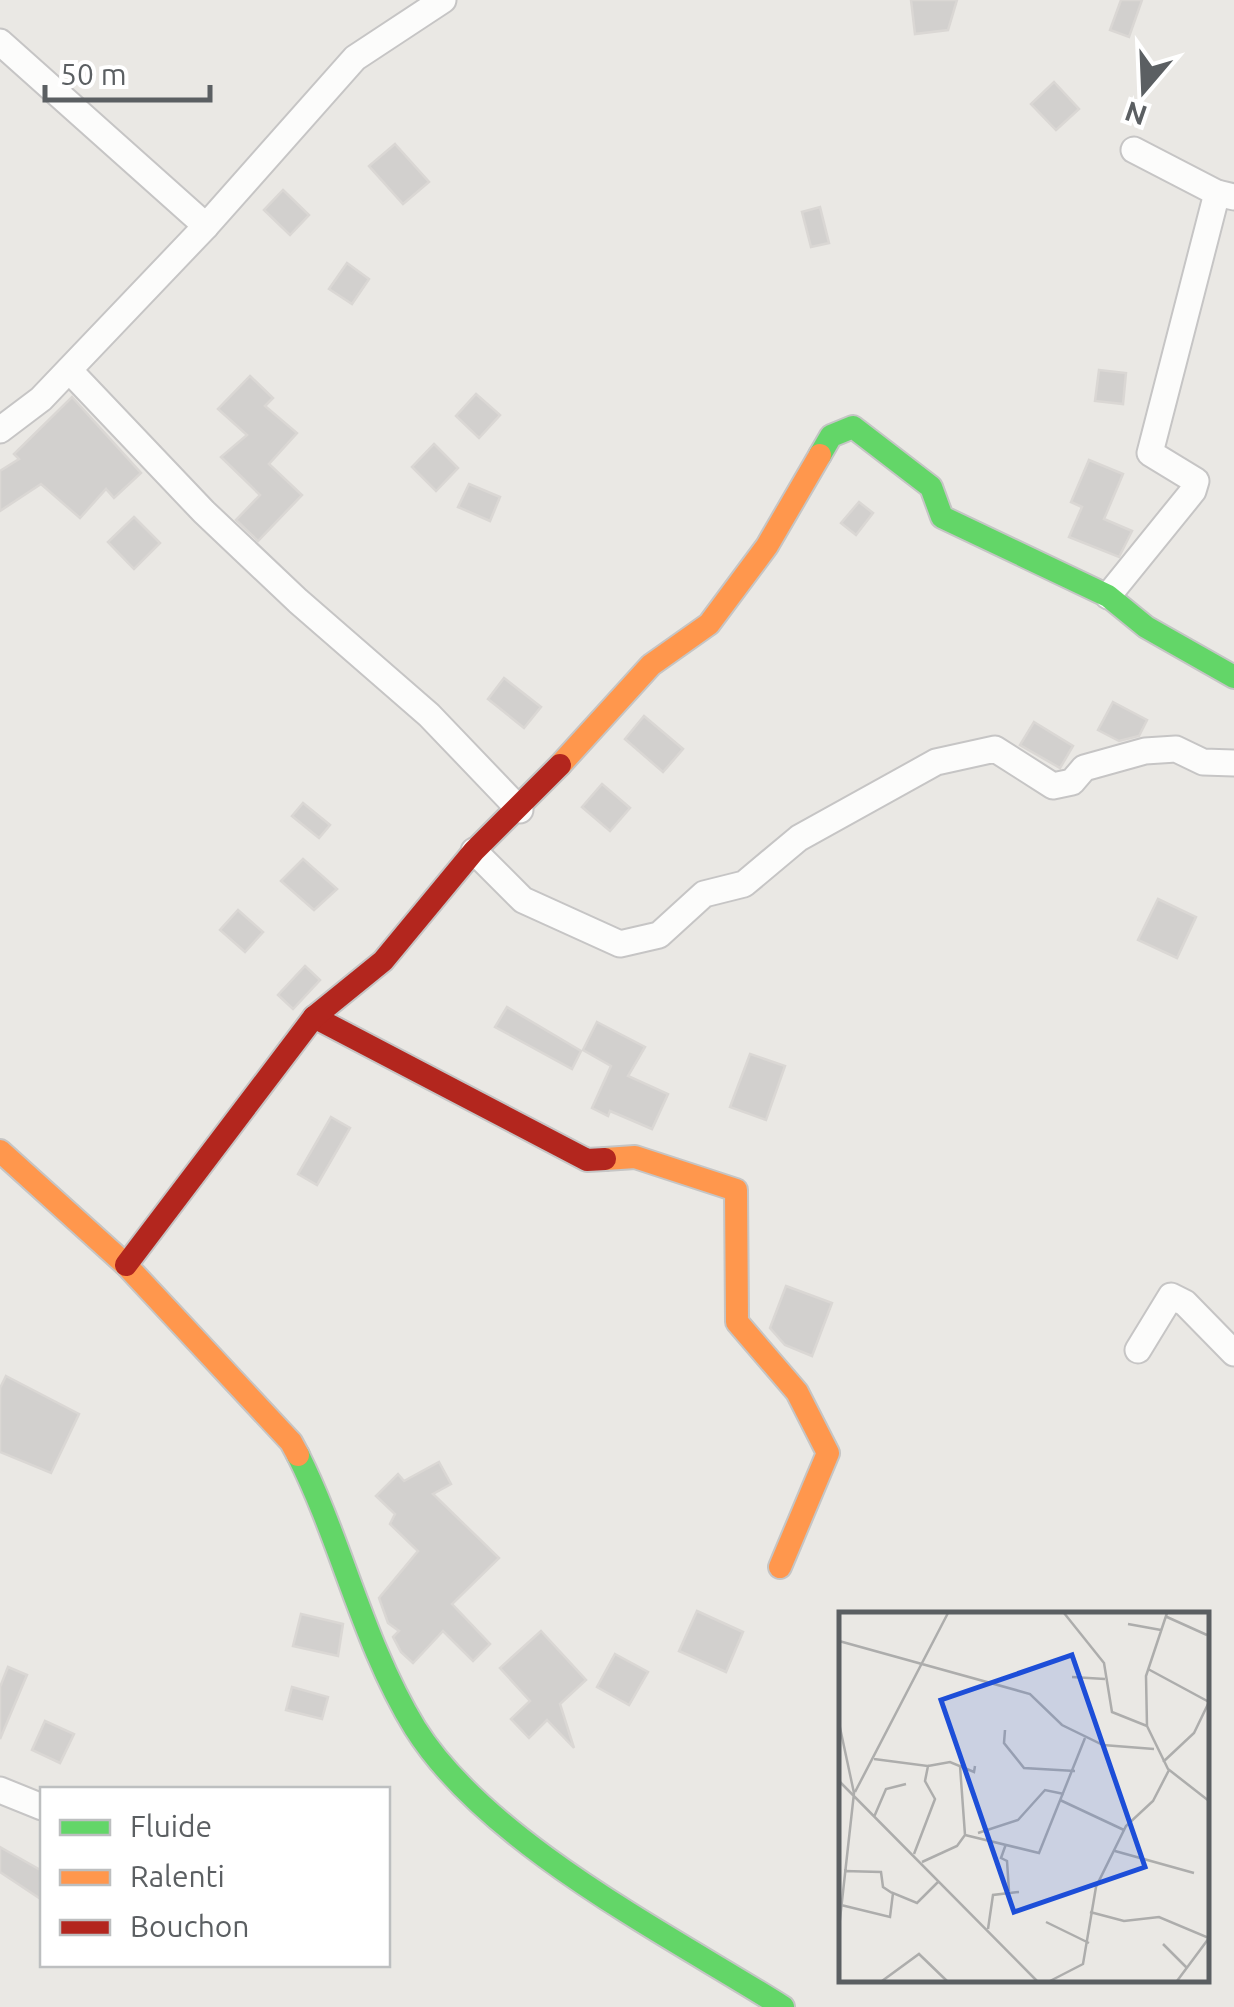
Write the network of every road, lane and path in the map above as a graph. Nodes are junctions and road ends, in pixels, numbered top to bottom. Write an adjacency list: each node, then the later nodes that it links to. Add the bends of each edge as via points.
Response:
1 (443, 0): 5 (street, via 354,58)
2 (0, 42): 5 (street)
3 (1134, 150): 4 (street)
4 (1226, 195): 8 (street, via 1150,454 1196,482)
5 (206, 226): 6 (street)
6 (68, 370): 7 (street); 11 (street, via 204,512 430,716)
7 (0, 430)
8 (1108, 596): 9 (street, via 1146,627); 11 (street, via 942,517 931,488 853,426 831,436 767,546 708,624 652,665)
9 (1234, 677)
10 (1234, 763): 12 (street, via 1203,762 1176,749 1146,751 1084,768 1072,782 1052,786 995,749 936,762 799,838 744,884 704,894 659,935 620,944 524,900)
11 (520, 810): 12 (street)
12 (474, 852): 13 (street, via 383,962)
13 (314, 1017): 15 (street); 18 (street, via 587,1160 634,1157 736,1190 737,1322 797,1392 828,1453)
14 (0, 1151): 15 (street)
15 (126, 1265): 21 (street, via 291,1442 323,1504 373,1644 416,1729 470,1796 568,1872)
16 (1138, 1350): 17 (street, via 1171,1296)
17 (1234, 1353)
18 (780, 1567)
19 (0, 1790): 20 (street)
20 (40, 1806)
21 (782, 2007)

